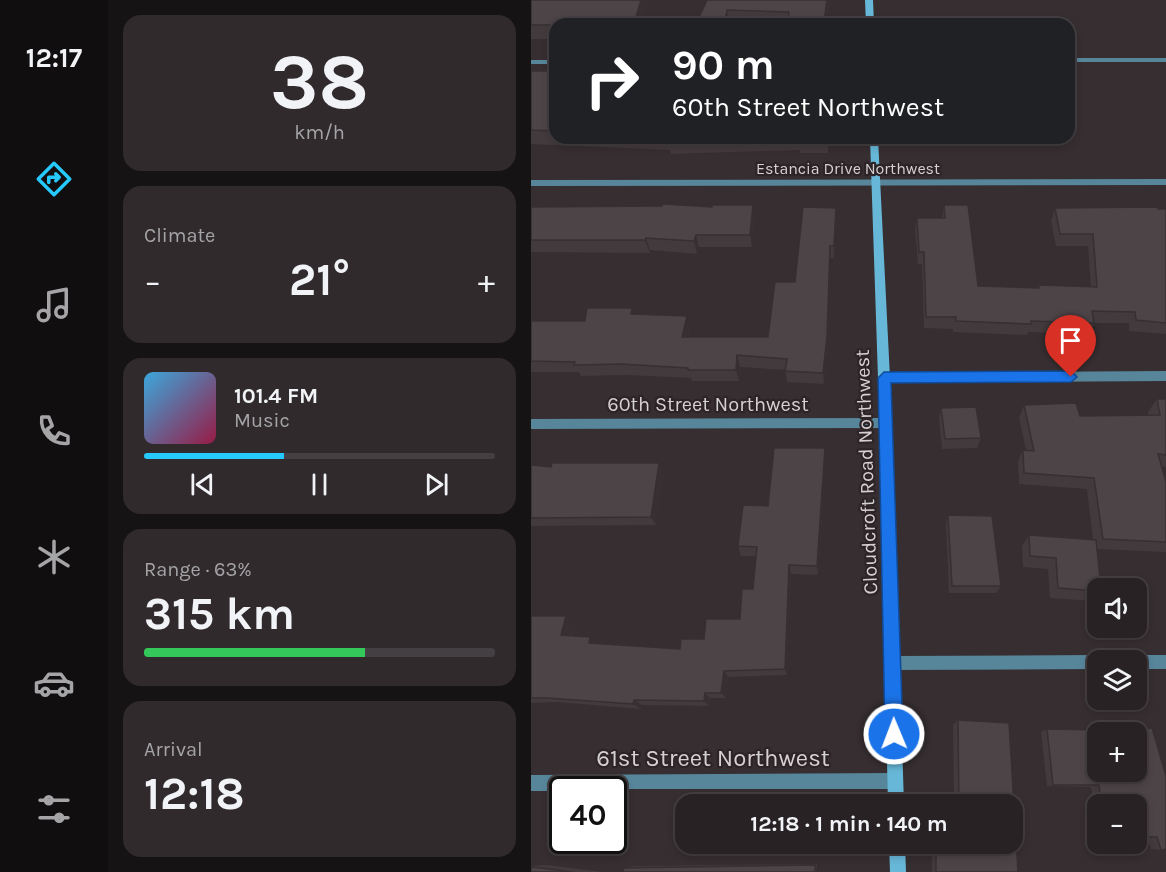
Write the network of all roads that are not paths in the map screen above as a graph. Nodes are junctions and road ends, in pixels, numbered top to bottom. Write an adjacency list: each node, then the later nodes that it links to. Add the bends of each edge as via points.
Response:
1 (869, 0): 2 (street)
2 (870, 18)
3 (1075, 60): 4 (street)
4 (1166, 60)
5 (531, 62): 6 (street)
6 (549, 62)
7 (874, 144): 10 (street, Cloudcroft Road Northwest)
8 (1166, 182): 10 (street, Estancia Drive Northwest)
9 (531, 183): 10 (street, Estancia Drive Northwest)
10 (876, 183): 12 (street, Cloudcroft Road Northwest)
11 (1166, 376): 12 (street)
12 (884, 378): 13 (street, Cloudcroft Road Northwest)
13 (885, 423): 14 (street, 60th Street Northwest); 18 (street, Cloudcroft Road Northwest)
14 (531, 424)
15 (1087, 662): 18 (street)
16 (1147, 662): 17 (street)
17 (1166, 662)
18 (893, 663): 19 (street, Cloudcroft Road Northwest)
19 (895, 781): 20 (street, 61st Street Northwest); 21 (street, Cloudcroft Road Northwest)
20 (531, 783)
21 (895, 794)
22 (897, 854): 23 (street)
23 (898, 872)

